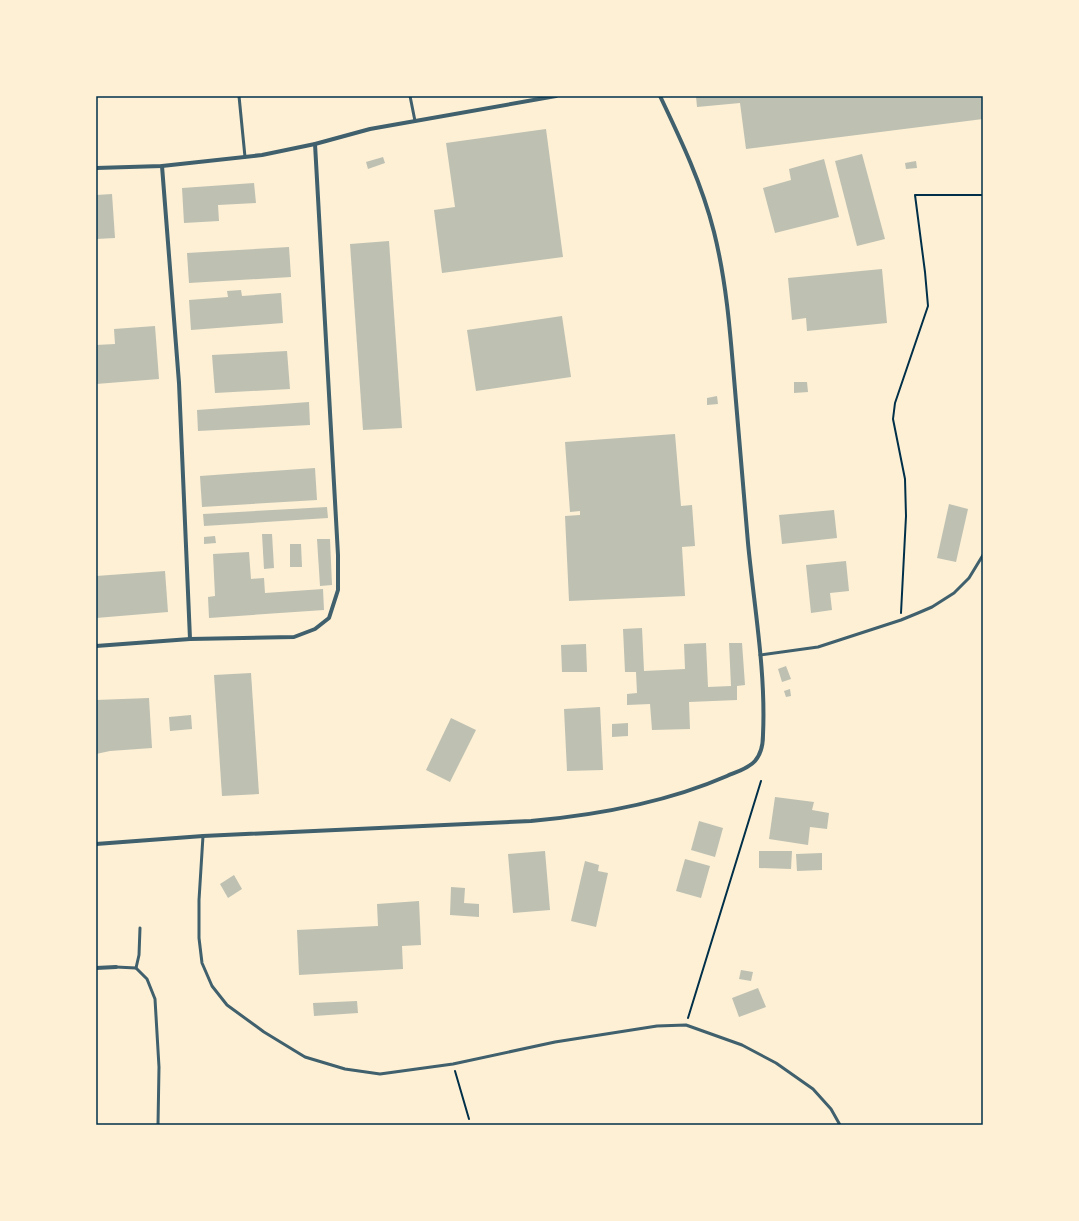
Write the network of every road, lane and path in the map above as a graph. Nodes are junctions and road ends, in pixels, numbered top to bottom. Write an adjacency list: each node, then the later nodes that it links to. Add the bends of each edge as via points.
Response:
1 (239, 96): 7 (lane)
2 (410, 96): 5 (lane)
3 (556, 96): 5 (street)
4 (660, 96): 15 (street, via 701,187 726,292)
5 (415, 121): 6 (street, via 370,129)
6 (315, 144): 7 (street); 13 (street, via 338,590 329,618 315,629 294,637)
7 (244, 157): 8 (street)
8 (162, 166): 9 (street); 13 (street, via 179,383)
9 (96, 168)
10 (983, 194): 12 (path, via 915,195 928,306 895,403 894,419 905,479 906,516)
11 (983, 555): 12 (lane, via 968,578 954,593 932,607)
12 (901, 620): 15 (lane, via 818,647)
13 (190, 638): 14 (street)
14 (96, 646)
15 (760, 655): 17 (street, via 763,738 760,752 754,762 745,769 715,782 670,797 610,811 531,821)
16 (761, 781): 23 (path)
17 (203, 836): 18 (street); 24 (lane, via 199,900 202,963 212,986 227,1005 305,1057 345,1070 380,1074)
18 (96, 844)
19 (140, 928): 22 (lane)
20 (116, 967): 21 (street); 22 (lane)
21 (96, 968)
22 (136, 968): 26 (lane, via 147,980 155,999 159,1067)
23 (686, 1025): 24 (lane, via 657,1026 555,1042); 27 (lane, via 742,1045 776,1063 813,1089)
24 (452, 1064): 25 (path)
25 (469, 1119)
26 (158, 1125)
27 (840, 1125)

